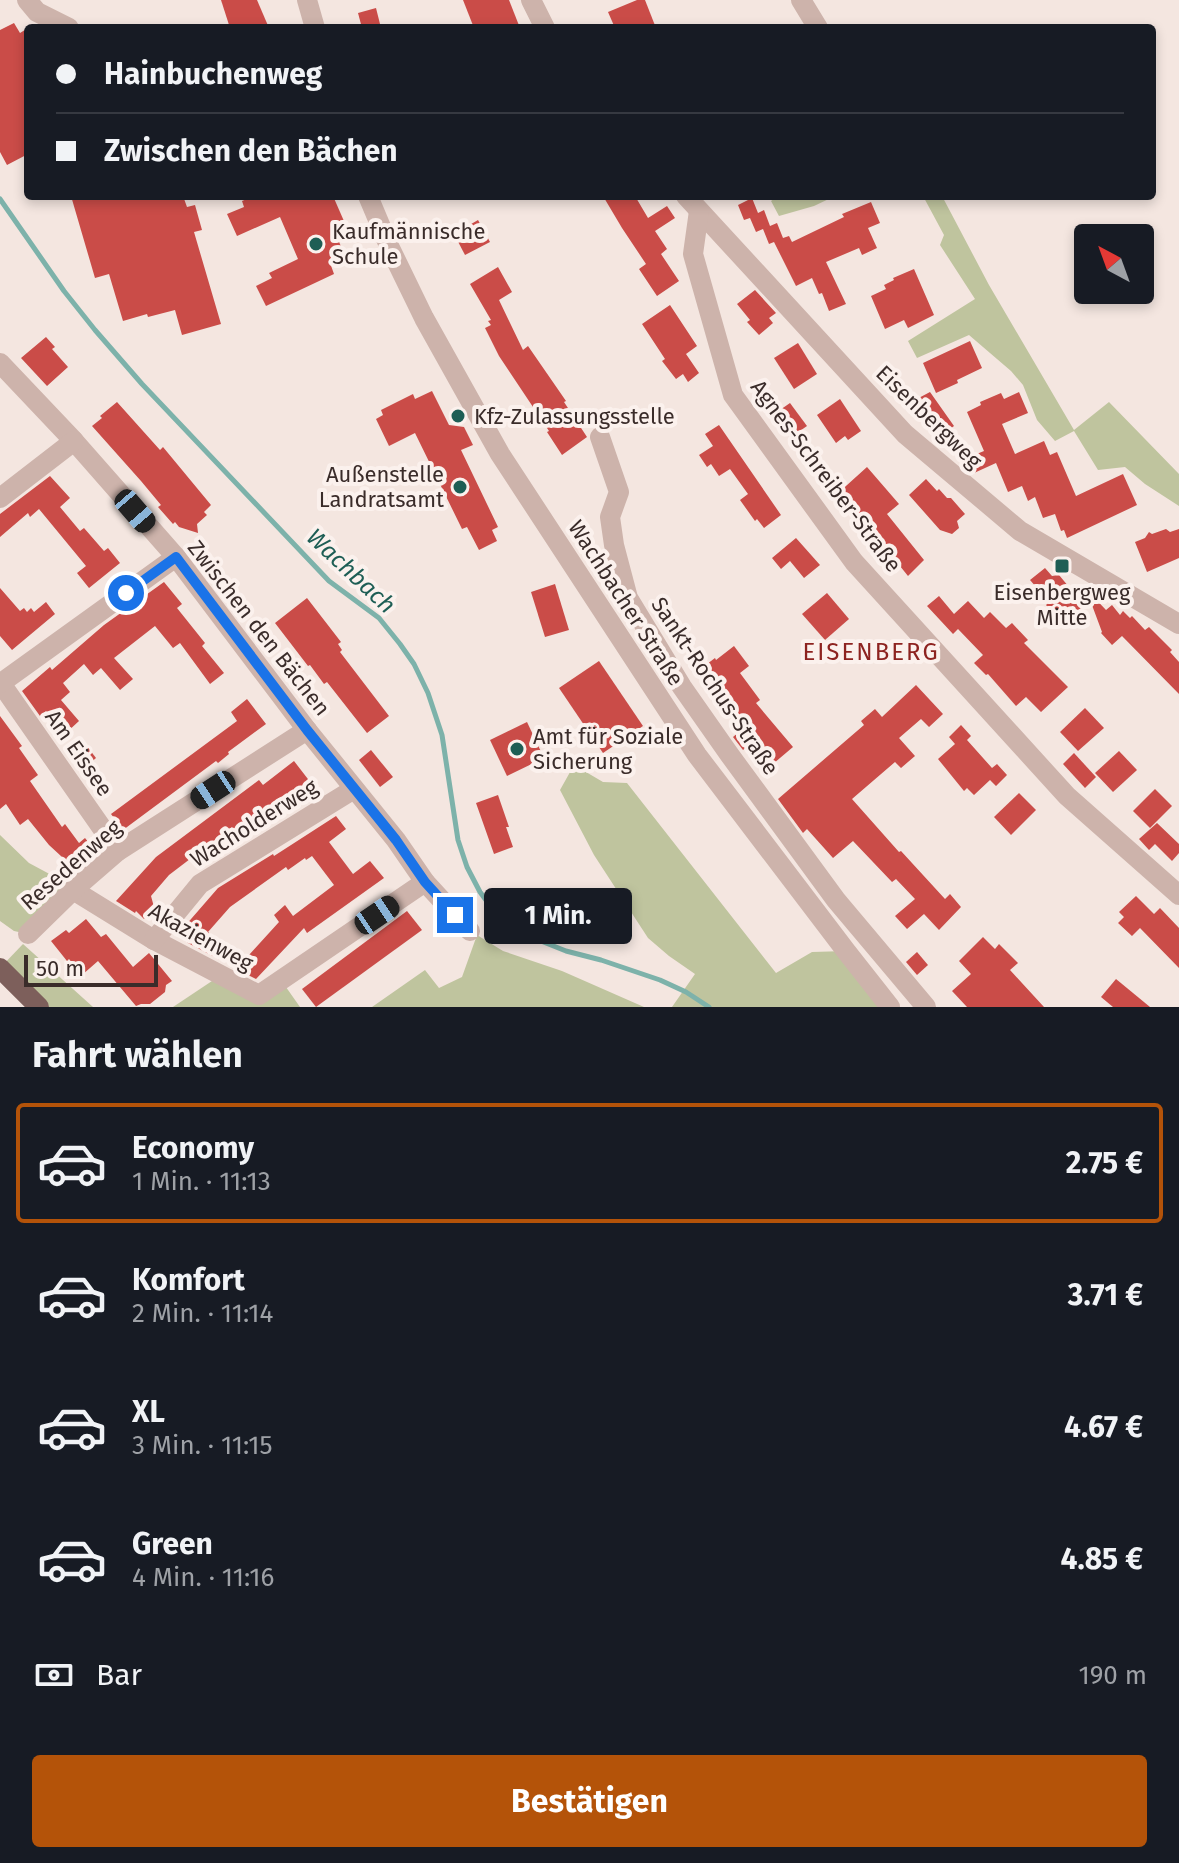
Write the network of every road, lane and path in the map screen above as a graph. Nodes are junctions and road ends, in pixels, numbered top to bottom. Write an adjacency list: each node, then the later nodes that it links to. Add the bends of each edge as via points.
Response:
1 (27, 0): 5 (street, via 37,12)
2 (307, 0): 6 (street)
3 (531, 0): 7 (street)
4 (801, 0): 8 (street)
5 (61, 24)
6 (314, 24)
7 (543, 24)
8 (816, 24)
9 (370, 200): 29 (street, Wachbacher Straße, via 424,318 500,454 697,755)
10 (693, 203): 16 (street, Eisenbergweg, via 905,434 1020,531); 23 (street, Agnes-Schreiber-Straße, via 693,254 740,406 854,562 1067,796)
11 (0, 363): 13 (street, Zwischen den Bächen)
12 (600, 437): 30 (street, Sankt-Rochus-Straße, via 619,492 610,517 628,598 729,754 836,900)
13 (74, 441): 14 (street); 15 (street, Zwischen den Bächen)
14 (0, 498)
15 (176, 557): 17 (street); 18 (street, Zwischen den Bächen)
16 (1179, 624)
17 (0, 682): 20 (street, Am Eissee)
18 (307, 730): 19 (street, Zwischen den Bächen); 20 (street, Resedenweg)
19 (354, 789): 21 (street, Zwischen den Bächen); 26 (street, Wacholderweg, via 200,884)
20 (118, 851): 22 (street, Resedenweg)
21 (425, 882): 24 (street, Zwischen den Bächen); 26 (street, Akazienweg, via 259,995)
22 (73, 890): 25 (street, Resedenweg); 26 (street, Akazienweg)
23 (1179, 895)
24 (470, 931)
25 (28, 934)
26 (154, 940)
27 (0, 968): 28 (main road)
28 (39, 1007)
29 (890, 1007)
30 (926, 1007)

